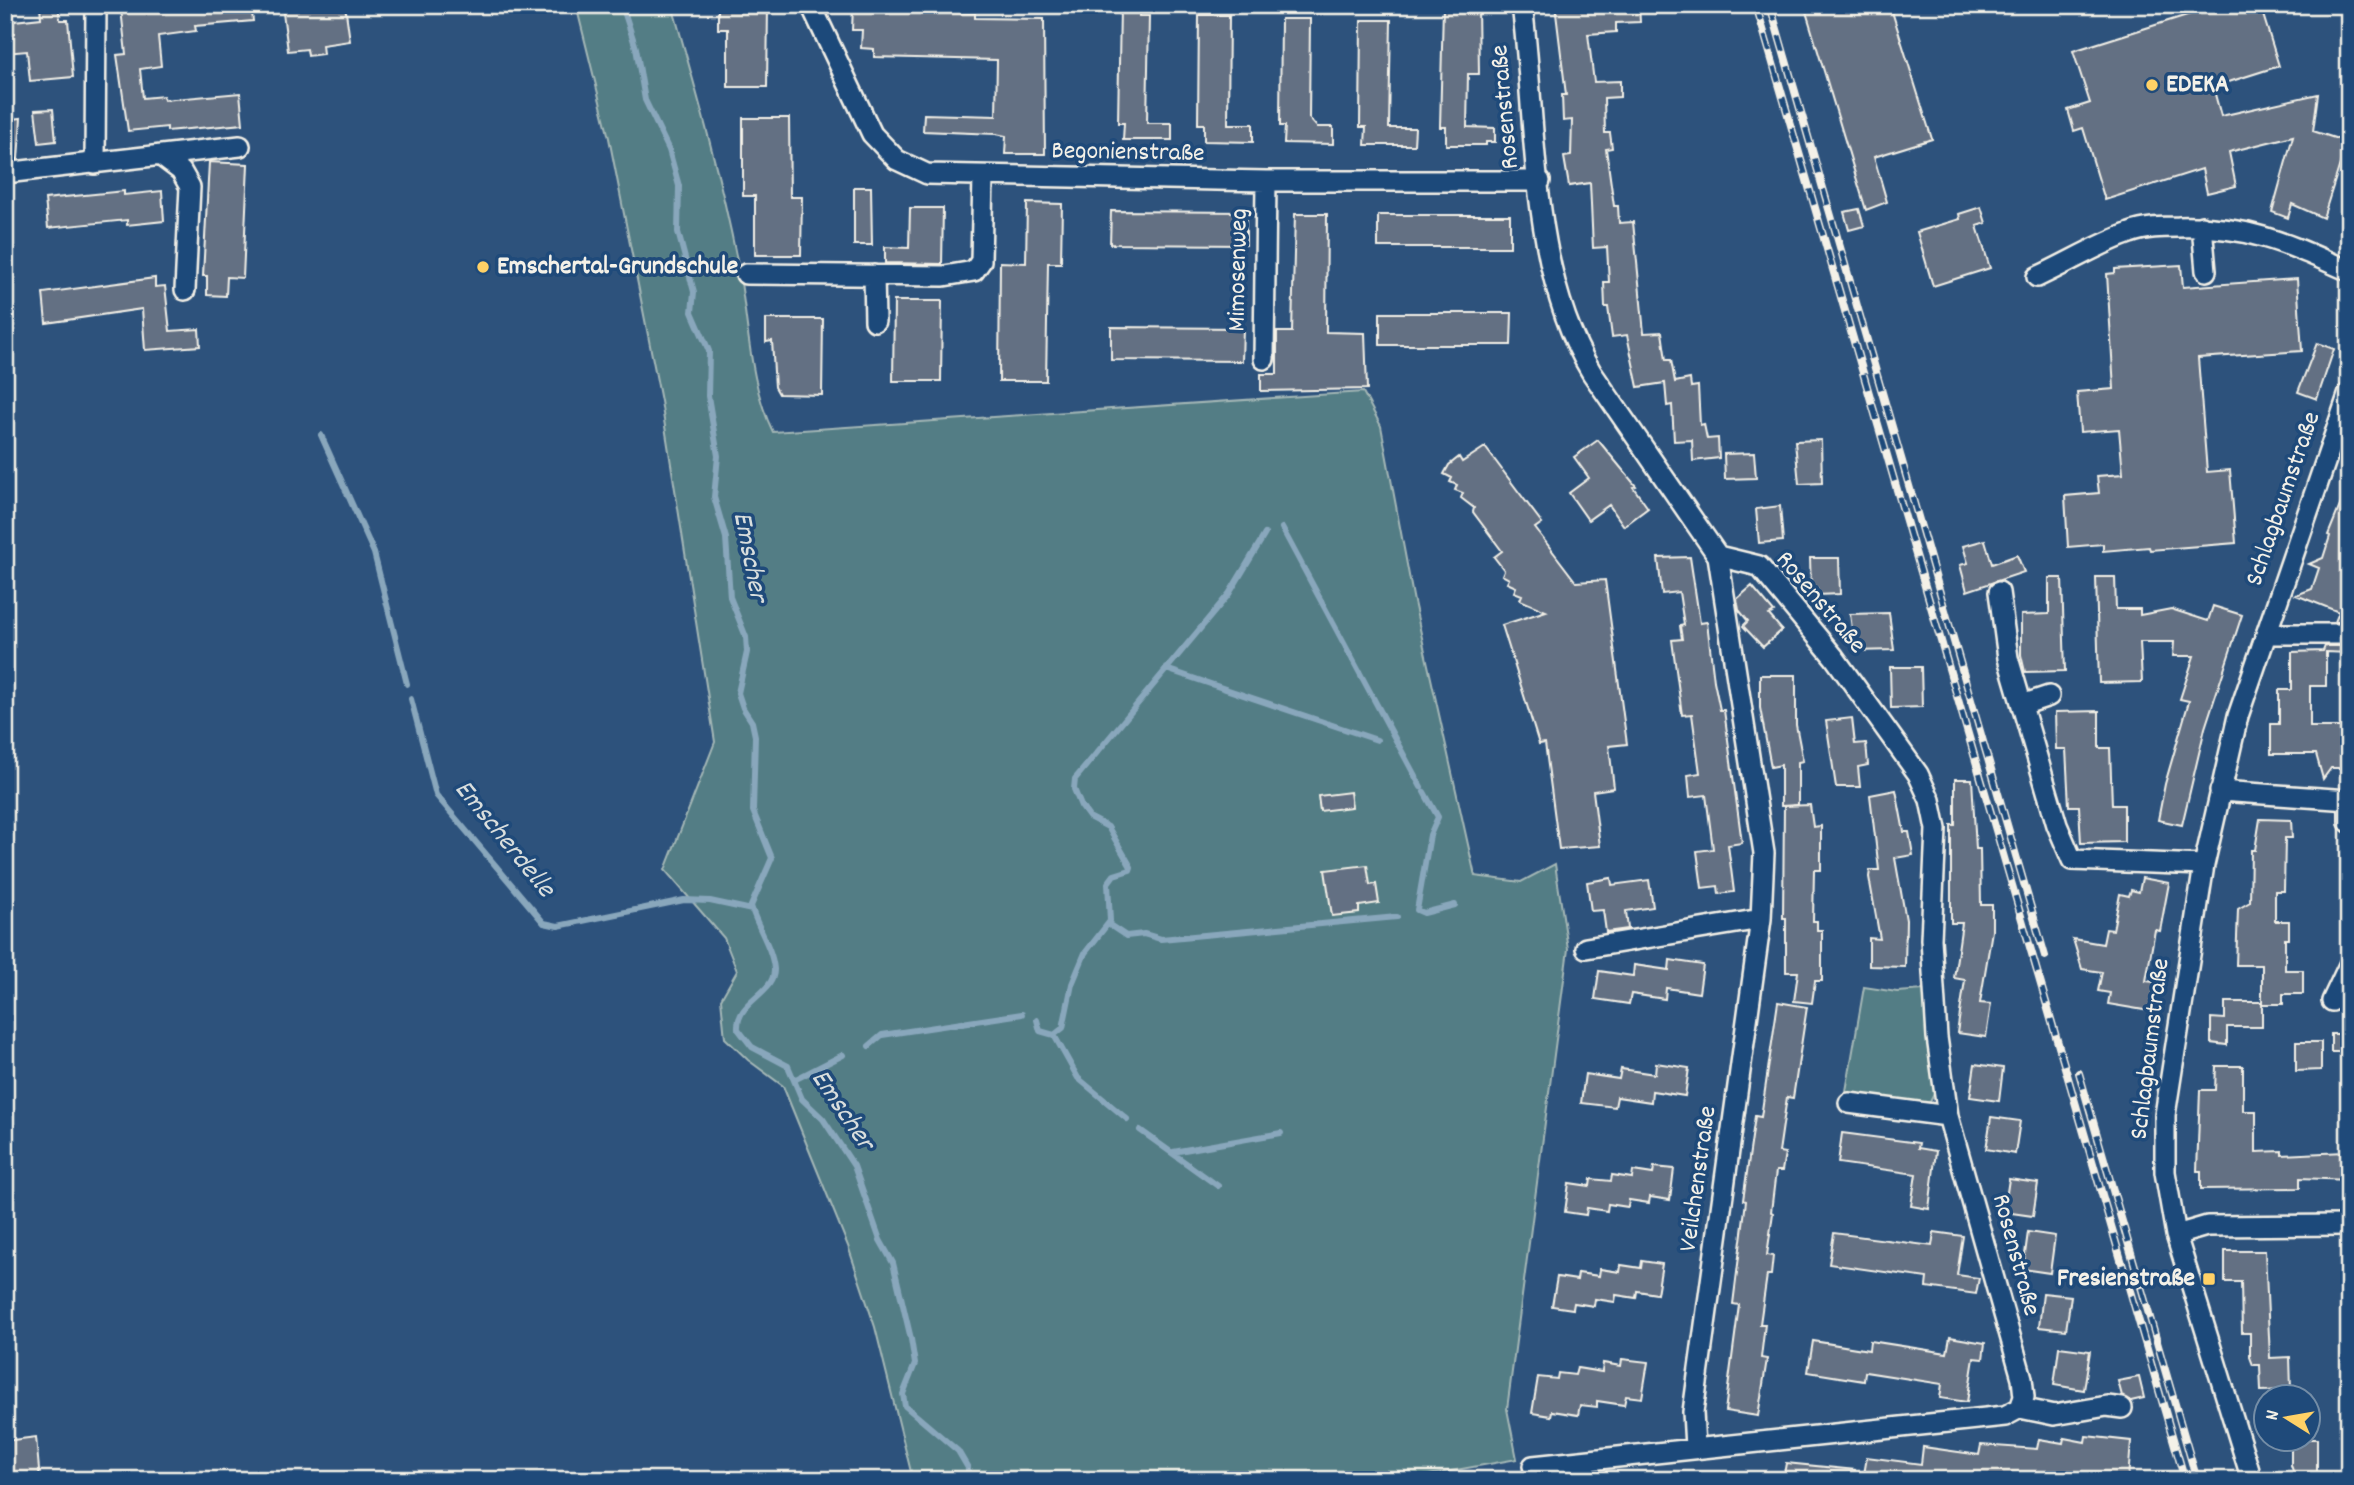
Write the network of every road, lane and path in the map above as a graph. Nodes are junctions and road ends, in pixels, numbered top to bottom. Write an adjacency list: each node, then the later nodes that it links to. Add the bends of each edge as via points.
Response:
1 (96, 5): 6 (street)
2 (811, 5): 8 (street, Begonienstraße, via 872,134 884,148 897,160 927,174)
3 (1522, 5): 10 (street, Rosenstraße)
4 (240, 146): 5 (street)
5 (162, 156): 6 (street); 17 (street, via 181,171 190,187)
6 (95, 164): 7 (street)
7 (5, 173)
8 (983, 177): 9 (street, Begonienstraße); 15 (street, via 981,261 974,271 944,276)
9 (1266, 181): 10 (street, Begonienstraße); 19 (street, Mimosenweg)
10 (1540, 181): 21 (street, Rosenstraße, via 1558,291 1583,359)
11 (2202, 226): 12 (street); 13 (street, via 2229,227 2277,239); 16 (street, via 2131,232)
12 (2206, 271)
13 (2349, 271)
14 (746, 274): 15 (street)
15 (874, 275): 18 (street)
16 (2037, 277)
17 (185, 290)
18 (875, 321)
19 (1264, 359)
20 (2349, 393): 23 (street, Schlagbaumstraße)
21 (1718, 556): 30 (street, Veilchenstraße, via 1764,853); 35 (street, Rosenstraße, via 1759,566 1834,657 1917,774 1930,800 1936,829 1933,967)
22 (1999, 592): 26 (street, via 2008,658)
23 (2266, 634): 24 (street); 27 (street, Schlagbaumstraße, via 2238,716)
24 (2349, 634)
25 (2049, 696): 26 (street)
26 (2022, 705): 29 (street, via 2071,860)
27 (2220, 791): 28 (street, via 2349,800); 29 (street, Schlagbaumstraße)
28 (2349, 822)
29 (2204, 865): 37 (street, Schlagbaumstraße, via 2165,1115 2165,1172)
30 (1761, 919): 31 (street); 40 (street, Veilchenstraße, via 1693,1412)
31 (1586, 948)
32 (2349, 965): 33 (street)
33 (2332, 1001)
34 (1849, 1103): 35 (street)
35 (1948, 1116): 38 (street, Rosenstraße, via 2022,1378)
36 (2349, 1225): 37 (street, via 2207,1226)
37 (2176, 1236): 42 (street, Schlagbaumstraße)
38 (2020, 1408): 39 (street, via 2054,1415 2107,1406); 40 (street, via 2005,1416)
39 (2122, 1408)
40 (1695, 1447): 41 (street)
41 (1533, 1465)
42 (2252, 1480)

